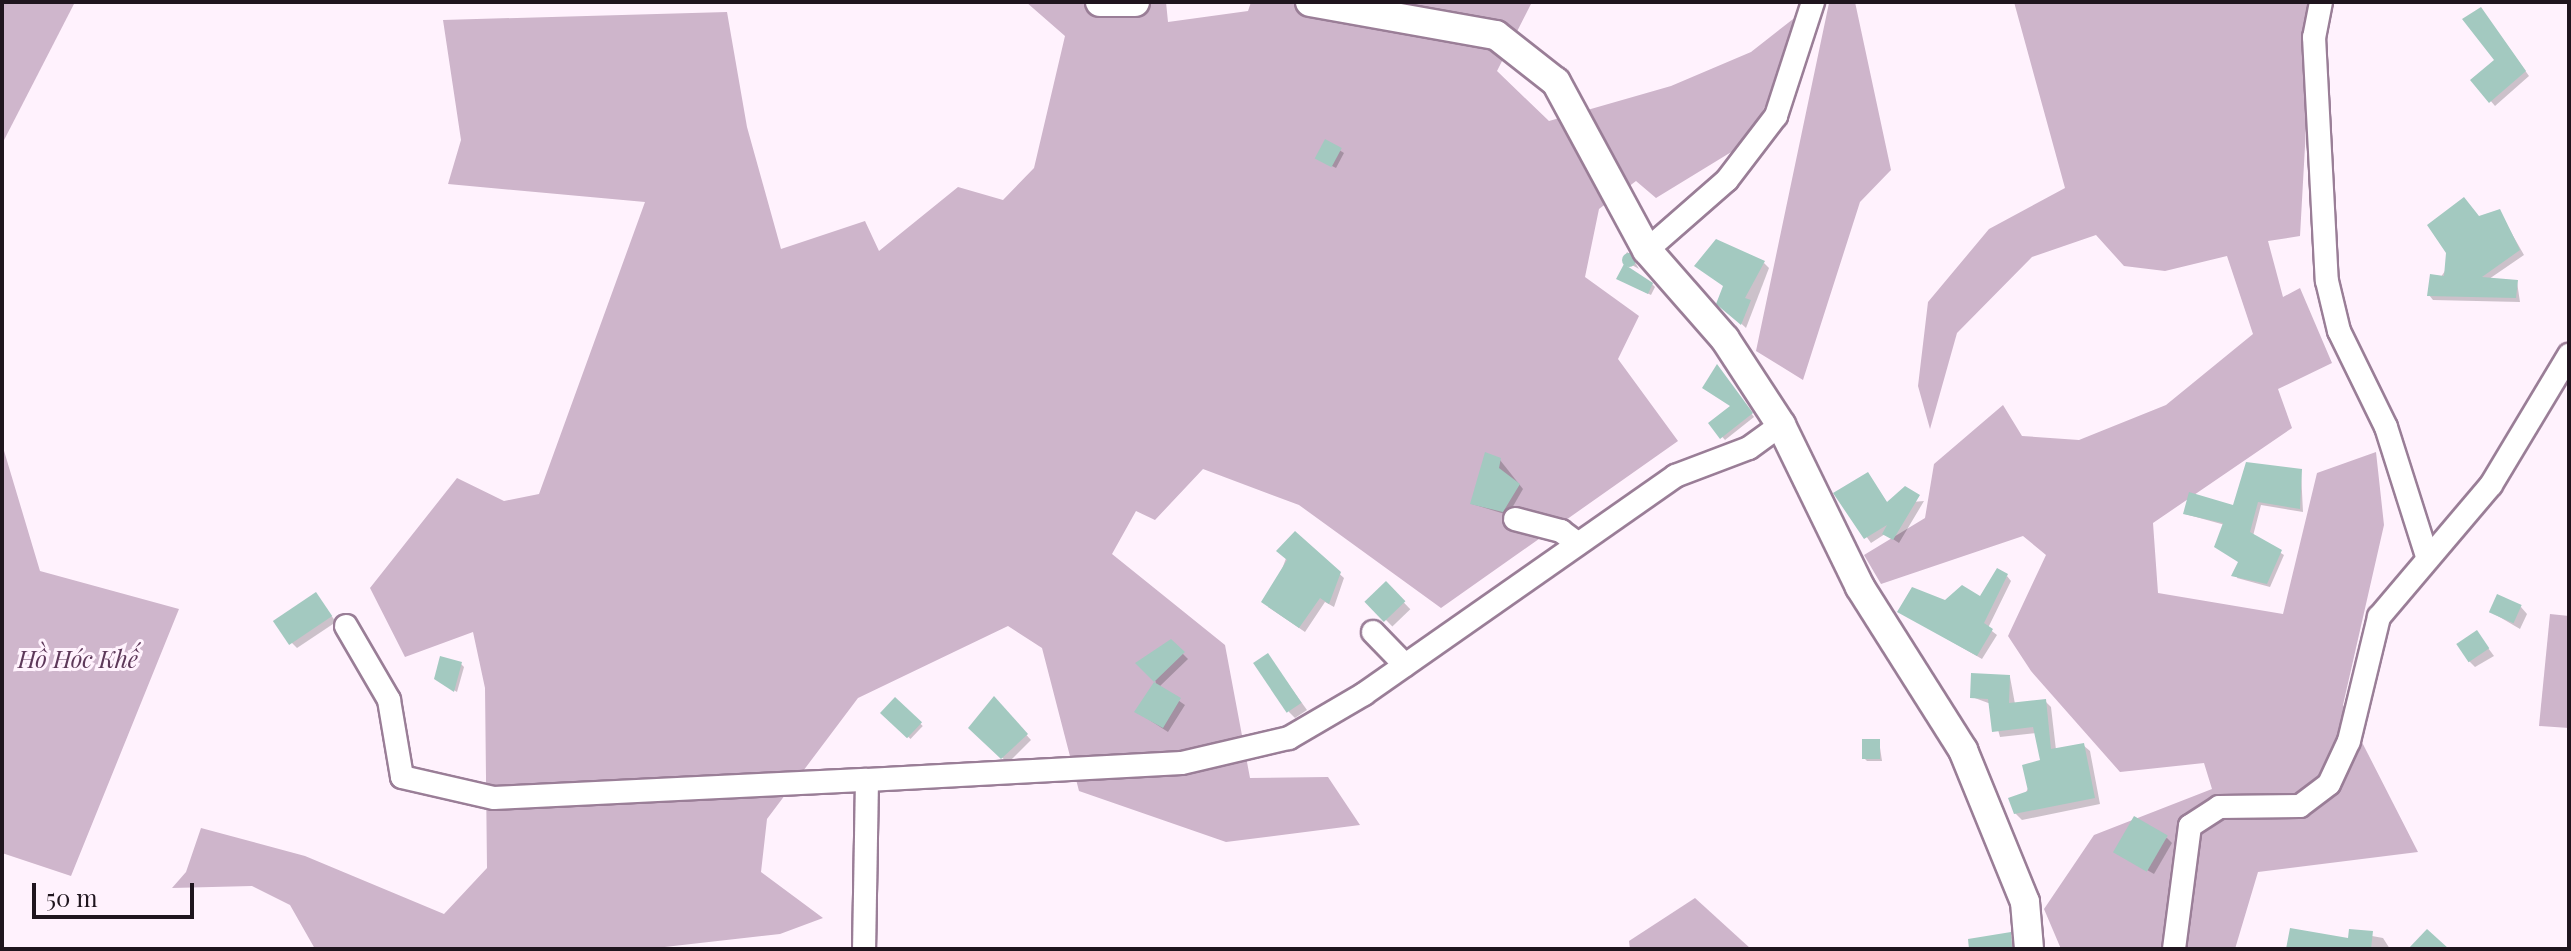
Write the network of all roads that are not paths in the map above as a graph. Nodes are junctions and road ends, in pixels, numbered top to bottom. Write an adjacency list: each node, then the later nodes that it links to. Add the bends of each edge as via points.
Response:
1 (1100, 2): 2 (street)
2 (1135, 2)
3 (1310, 2): 6 (street, via 1496,35 1556,82)
4 (1813, 2): 6 (street, via 1776,116 1727,180)
5 (2321, 2): 11 (street, via 2314,37 2327,281 2339,331 2386,427)
6 (1647, 250): 8 (street, via 1725,339)
7 (2569, 355): 11 (street, via 2491,485)
8 (1781, 425): 10 (street, via 1749,448 1675,476); 17 (street, via 1860,587 1963,750 2025,902)
9 (1515, 519): 10 (street, via 1561,531)
10 (1578, 544): 14 (street)
11 (2427, 556): 18 (street, via 2379,617 2349,741 2329,784 2300,806 2219,807 2190,826)
12 (346, 626): 15 (street, via 385,691 402,777 494,798)
13 (1373, 632): 14 (street)
14 (1405, 665): 15 (street, via 1289,738 1182,763)
15 (867, 780): 16 (street)
16 (864, 949)
17 (2029, 949)
18 (2174, 949)

